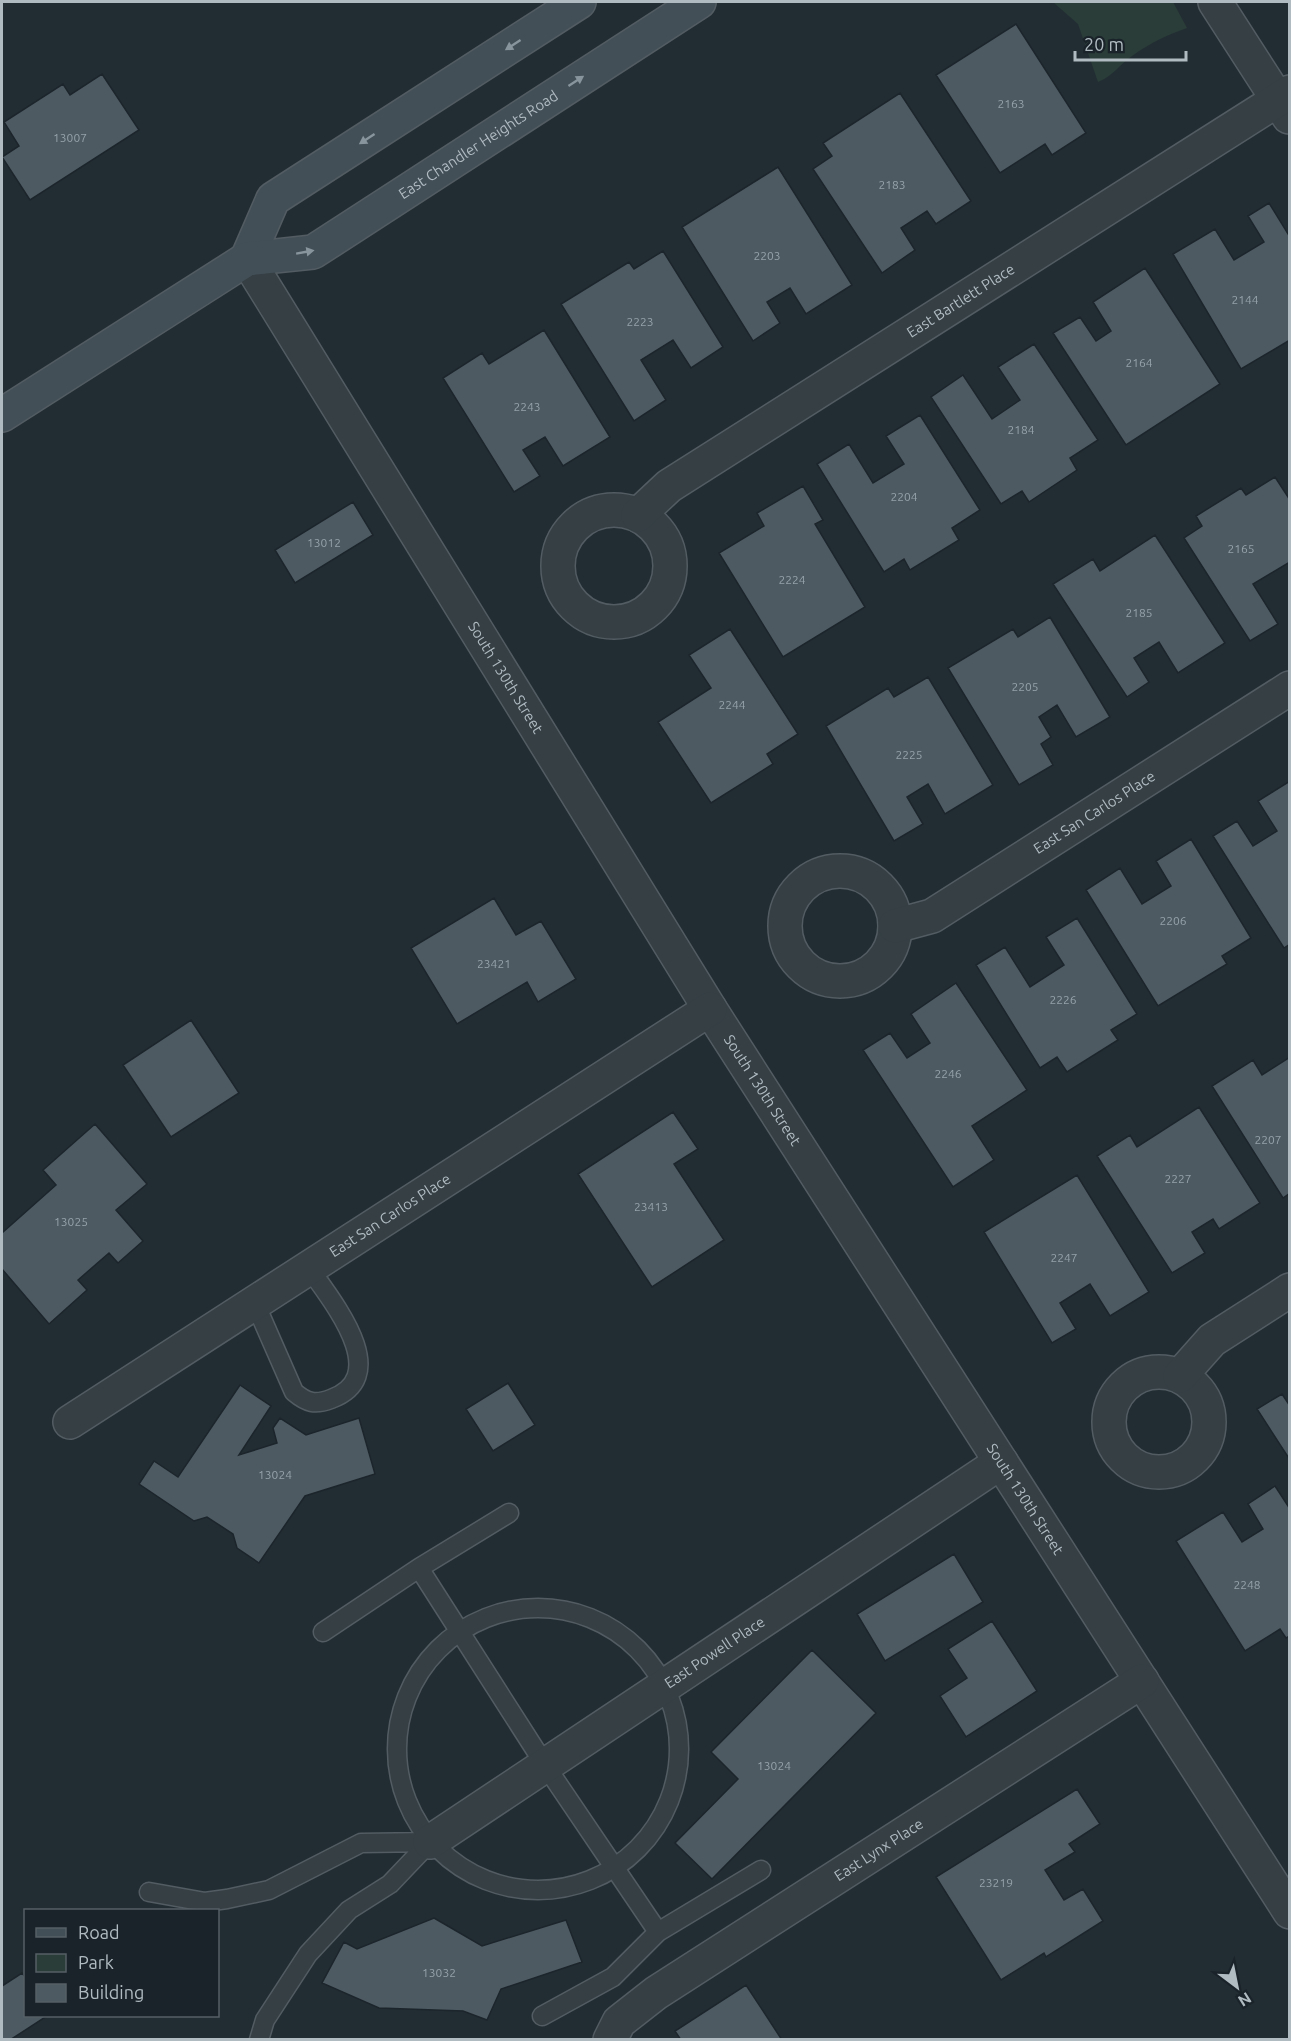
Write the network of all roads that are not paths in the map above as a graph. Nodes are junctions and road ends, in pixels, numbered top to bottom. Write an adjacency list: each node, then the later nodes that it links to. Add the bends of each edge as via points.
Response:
1 (579, 2): 5 (main road, one-way to 5, via 273,199)
2 (699, 2): 5 (main road, East Chandler Heights Road, one-way to 2, via 313,252)
3 (1215, 2): 4 (street)
4 (1285, 103): 7 (street, East Bartlett Place, via 669,486)
5 (247, 259): 6 (main road, East Chandler Heights Road); 10 (street, South 130th Street)
6 (2, 415)
7 (638, 515)
8 (1290, 688): 9 (street, East San Carlos Place, via 932,916)
9 (895, 926)
10 (710, 1009): 11 (street, East San Carlos Place); 16 (street, South 130th Street)
11 (309, 1268): 13 (street, East San Carlos Place); 13 (lane, via 356,1343 360,1368 343,1395 321,1403 306,1403 294,1392)
12 (1290, 1290): 14 (street, via 1212,1340)
13 (255, 1303): 15 (street, East San Carlos Place)
14 (1180, 1376)
15 (70, 1422)
16 (1001, 1462): 21 (street, South 130th Street); 22 (street, East Powell Place)
17 (509, 1513): 18 (lane)
18 (419, 1568): 19 (lane); 20 (lane)
19 (459, 1631): 22 (lane, via 503,1611 551,1607 597,1620 637,1647); 23 (lane); 24 (lane, via 424,1664 402,1706 395,1754 405,1801)
20 (323, 1632)
21 (1142, 1681): 28 (street, South 130th Street); 31 (street, East Lynx Place, via 656,1993)
22 (666, 1685): 23 (street, East Powell Place); 25 (lane, via 679,1728 678,1774 663,1817 635,1853)
23 (545, 1765): 24 (street, East Powell Place); 25 (lane)
24 (430, 1842): 25 (lane, via 465,1872 507,1888 553,1890 597,1879); 27 (lane, via 361,1843 269,1890 227,1899 205,1902); 32 (lane, via 390,1884 349,1910 308,1954 265,2020)
25 (615, 1867): 29 (lane)
26 (761, 1870): 29 (lane)
27 (149, 1892)
28 (1290, 1912)
29 (657, 1932): 30 (lane, via 613,1977)
30 (543, 2016)
31 (620, 2034)
32 (259, 2040)

